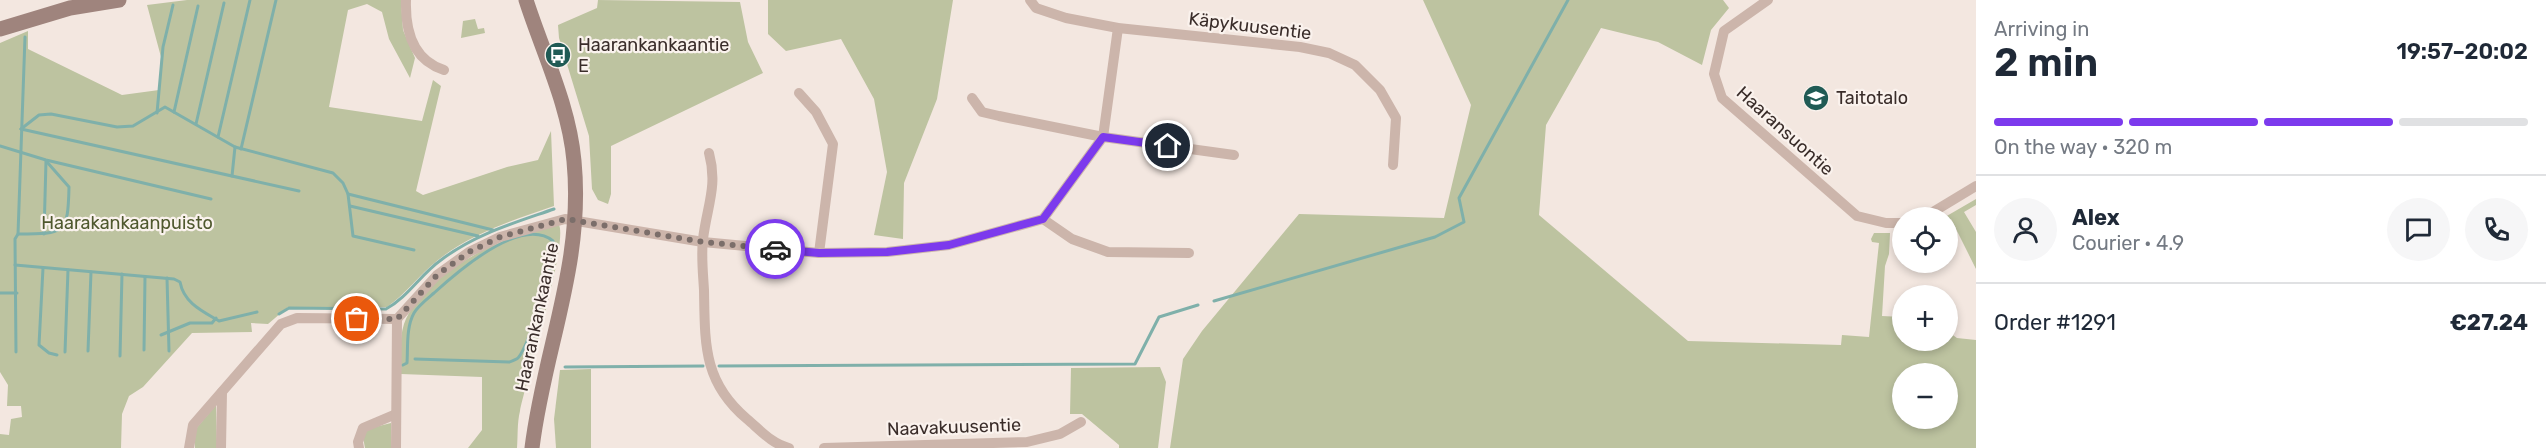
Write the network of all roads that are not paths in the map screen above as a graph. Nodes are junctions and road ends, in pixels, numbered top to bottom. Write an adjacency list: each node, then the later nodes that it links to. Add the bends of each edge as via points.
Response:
1 (119, 0): 6 (street)
2 (406, 0): 9 (street, via 407,28 415,49 427,63)
3 (526, 0): 19 (street, Haarankankaantie, via 561,100 574,159)
4 (1030, 0): 7 (street, Käpykuusentie, via 1036,8)
5 (1768, 0): 20 (street, Haaransuontie, via 1724,31 1714,74 1722,98 1857,216)
6 (69, 4): 8 (street)
7 (1118, 28): 12 (street); 15 (street, Käpykuusentie, via 1300,47 1355,65 1380,90 1396,118)
8 (0, 29)
9 (444, 70)
10 (799, 93): 22 (street, via 816,112 833,144)
11 (972, 98): 12 (street, via 982,112)
12 (1103, 137): 14 (street); 18 (street)
13 (709, 153): 21 (street, via 715,174)
14 (1234, 155)
15 (1393, 165)
16 (1976, 186): 17 (street)
17 (1941, 207)
18 (1043, 219): 22 (street, via 949,245 887,252); 23 (street, via 1072,239 1108,252)
19 (575, 220): 21 (street); 24 (street, via 500,237 469,252 437,275); 28 (street, Haarankankaantie, via 571,267 536,412)
20 (1892, 223)
21 (703, 242): 22 (street); 33 (street, via 705,342 713,375 733,407 775,443)
22 (819, 253)
23 (1189, 253)
24 (397, 319): 25 (street, via 297,318 281,324); 26 (street)
25 (222, 392): 29 (street, via 193,425); 30 (street)
26 (396, 414): 31 (street, via 363,428); 32 (street)
27 (1081, 422): 34 (street, Naavakuusentie, via 1060,434 1027,442)
28 (534, 443)
29 (189, 448)
30 (221, 448)
31 (359, 448)
32 (396, 448)
33 (789, 448)
34 (824, 448)

